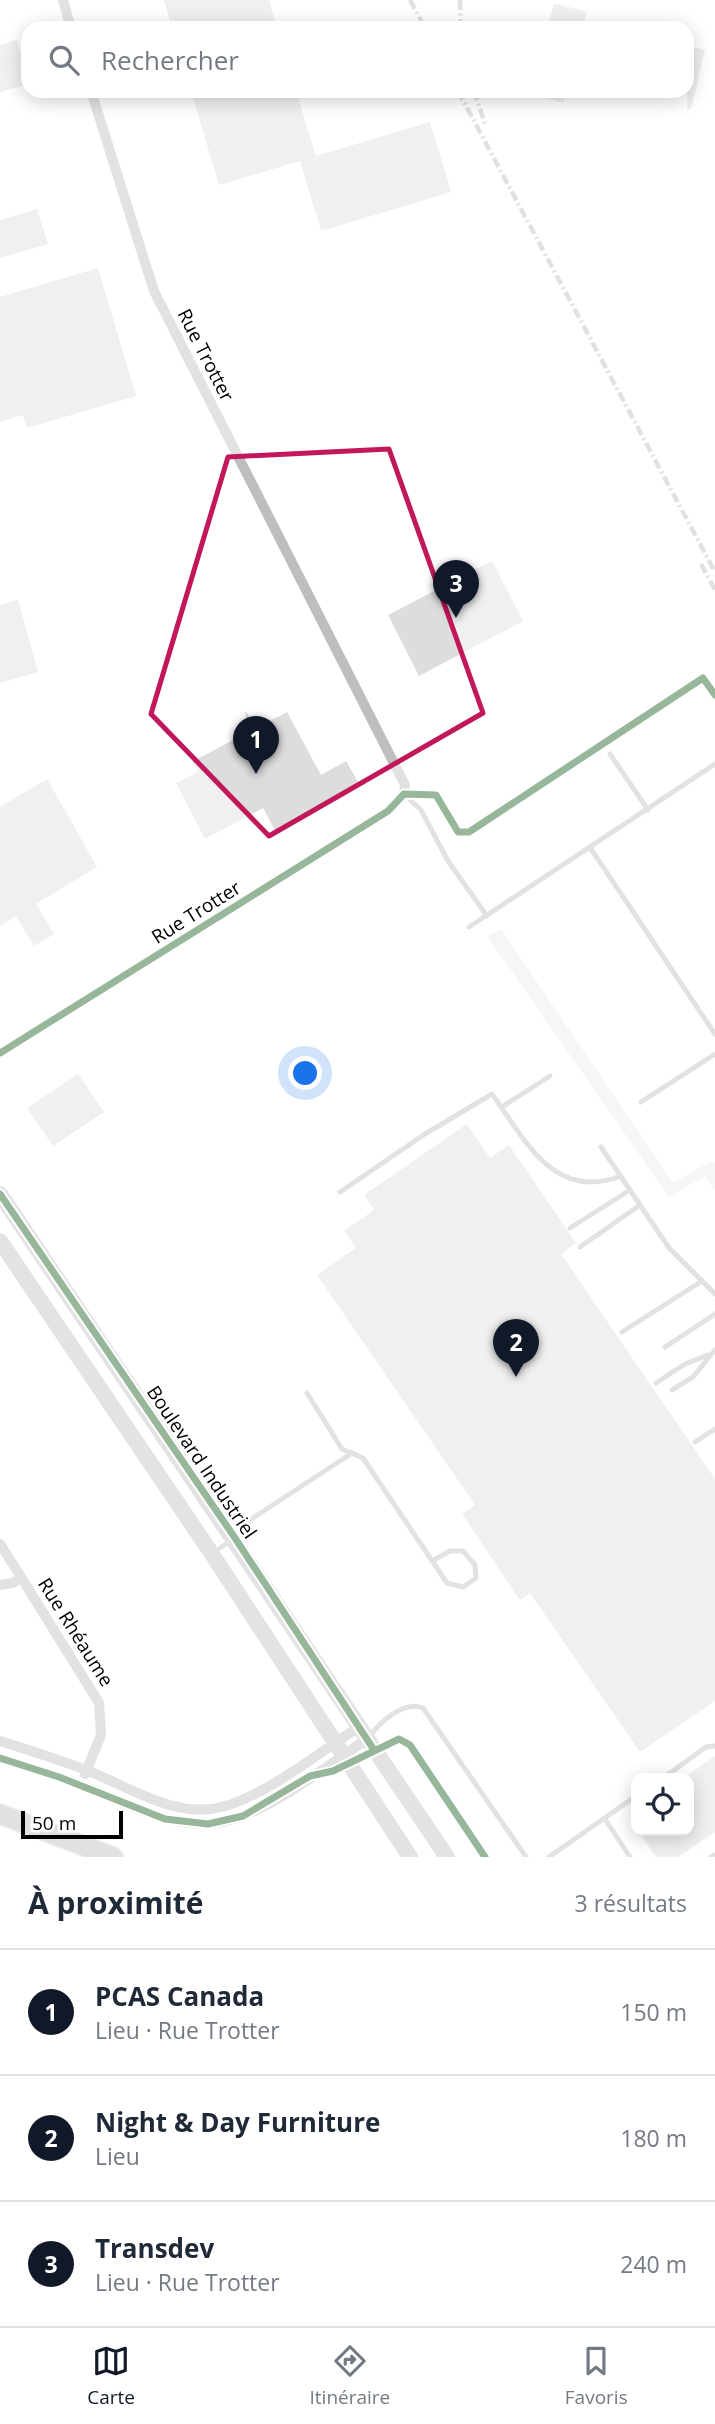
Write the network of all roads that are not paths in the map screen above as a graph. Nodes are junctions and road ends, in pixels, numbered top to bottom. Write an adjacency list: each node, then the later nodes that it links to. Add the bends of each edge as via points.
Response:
1 (63, 0): 2 (street)
2 (69, 21)
3 (93, 98): 6 (street, Rue Trotter, via 154,291 403,777)
4 (610, 754): 7 (lane)
5 (715, 764): 7 (lane)
6 (404, 794): 9 (lane, via 421,810 448,861); 12 (street, Rue Trotter, via 388,811)
7 (648, 810): 8 (lane)
8 (591, 849): 9 (lane); 11 (lane)
9 (487, 916): 10 (lane)
10 (469, 927)
11 (715, 1034)
12 (0, 1053)
13 (715, 1054): 15 (lane)
14 (550, 1076): 16 (lane)
15 (641, 1102)
16 (502, 1107): 18 (lane, via 551,1172 603,1182); 20 (lane, via 492,1094 425,1133)
17 (601, 1147): 18 (lane)
18 (621, 1176): 19 (lane)
19 (630, 1190): 22 (lane); 23 (lane)
20 (340, 1192)
21 (0, 1194): 39 (street, Boulevard Industriel)
22 (640, 1205): 25 (lane); 26 (lane, via 669,1248)
23 (570, 1228)
24 (0, 1241): 41 (street)
25 (580, 1247)
26 (702, 1281): 27 (lane); 29 (lane)
27 (715, 1294)
28 (715, 1314): 30 (lane)
29 (622, 1332)
30 (665, 1347)
31 (715, 1350): 32 (lane)
32 (708, 1355): 33 (lane); 34 (lane, via 693,1377)
33 (656, 1383)
34 (672, 1390)
35 (307, 1393): 38 (lane, via 342,1449)
36 (715, 1429): 37 (lane)
37 (695, 1442)
38 (352, 1453): 39 (lane, via 250,1520); 42 (lane, via 363,1458)
39 (235, 1538): 41 (lane); 45 (street, Boulevard Industriel)
40 (0, 1544): 43 (street, Rue Rhéaume)
41 (212, 1554): 48 (street)
42 (432, 1561): 42 (lane, via 447,1583 457,1588 471,1584 477,1572 463,1551)
43 (21, 1577): 44 (street, Rue Rhéaume); 50 (street, Rue Rhéaume, via 99,1703 101,1735)
44 (0, 1585)
45 (368, 1731): 48 (street); 58 (street, Boulevard Industriel); 59 (lane, via 410,1706 426,1711)
46 (0, 1741): 50 (street)
47 (715, 1746): 51 (lane, via 706,1747)
48 (339, 1749): 50 (street, via 216,1808 166,1804); 52 (street, via 254,1811 208,1824 165,1819); 57 (street)
49 (0, 1758): 52 (street)
50 (87, 1770): 52 (street, Rue Rhéaume)
51 (670, 1773)
52 (81, 1785)
53 (631, 1800): 55 (lane)
54 (0, 1814): 56 (highway)
55 (605, 1819): 60 (lane); 61 (lane)
56 (113, 1857)
57 (410, 1857)
58 (447, 1857)
59 (526, 1857)
60 (549, 1857)
61 (630, 1857)

